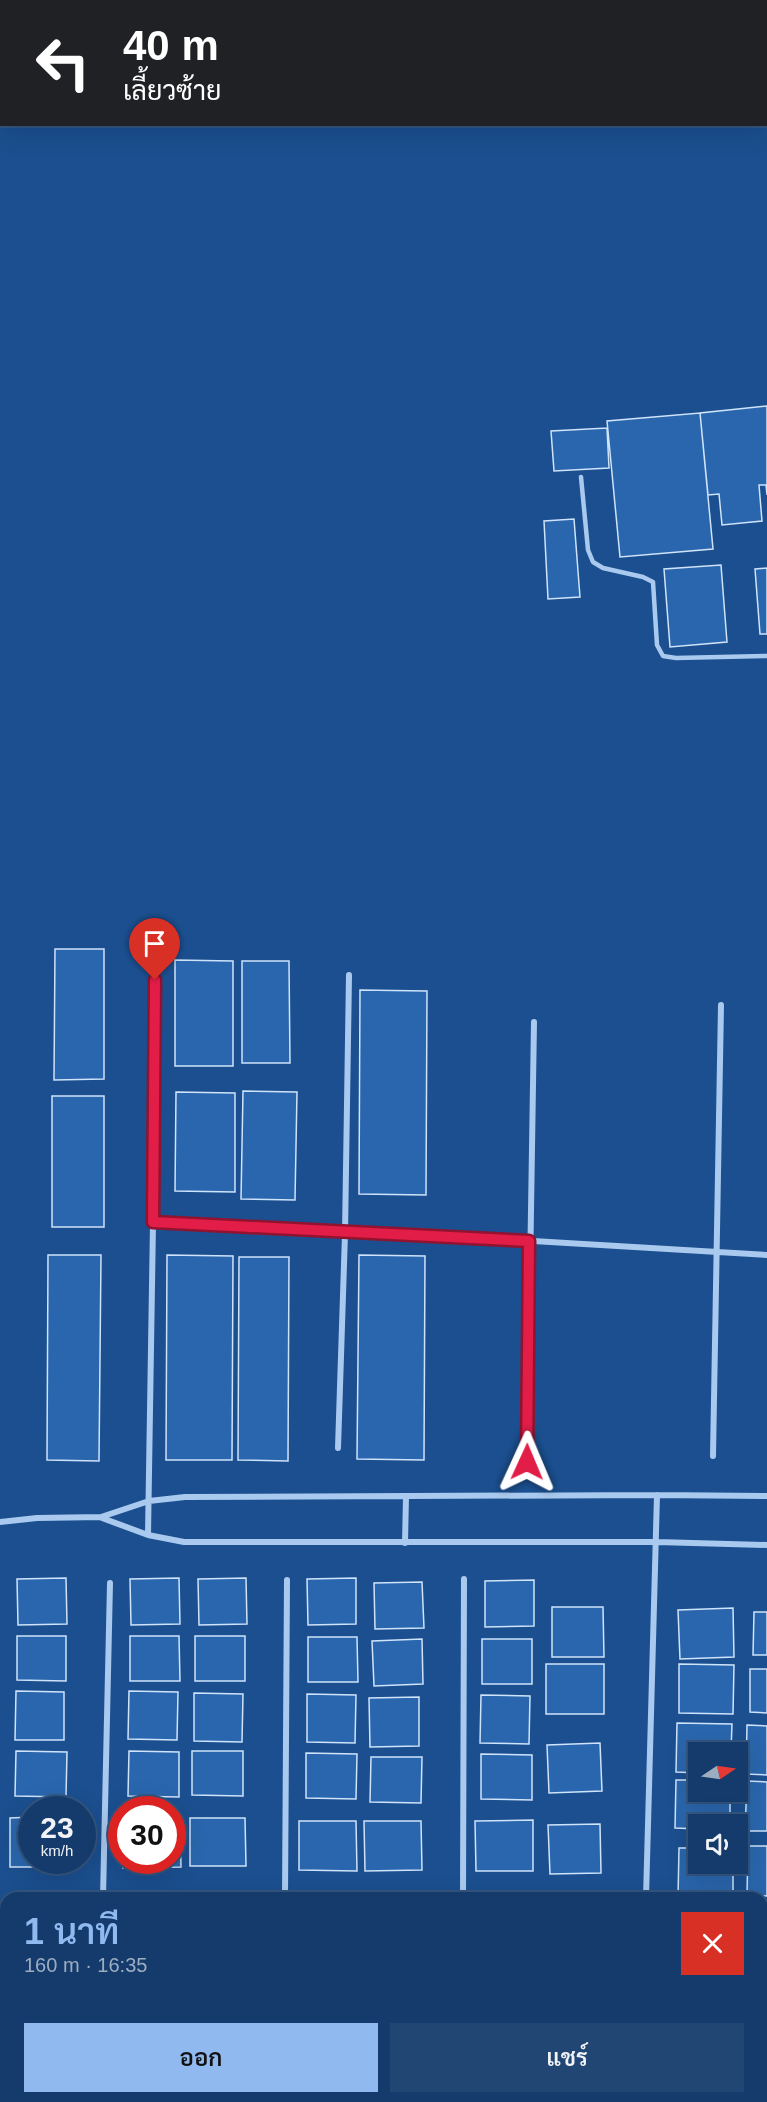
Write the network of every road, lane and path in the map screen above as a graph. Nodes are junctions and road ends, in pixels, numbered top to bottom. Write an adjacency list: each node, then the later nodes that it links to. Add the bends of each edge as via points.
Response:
1 (581, 477): 2 (lane, via 588,550 603,568 653,582 657,645 663,656)
2 (767, 656)
3 (349, 975): 8 (street)
4 (155, 980): 7 (street)
5 (721, 1005): 10 (street)
6 (534, 1022): 9 (street)
7 (153, 1222): 8 (street); 18 (street)
8 (345, 1233): 9 (street); 12 (street)
9 (529, 1241): 10 (street); 14 (street)
10 (717, 1250): 11 (street); 13 (street)
11 (767, 1255)
12 (338, 1448)
13 (713, 1456)
14 (527, 1462)
15 (657, 1495): 16 (street); 17 (street); 22 (street)
16 (406, 1496): 18 (street, via 185,1497); 23 (street)
17 (767, 1496)
18 (149, 1501): 19 (street); 21 (street)
19 (101, 1517): 20 (street); 21 (street)
20 (0, 1522)
21 (148, 1535): 23 (street, via 184,1542)
22 (657, 1542): 23 (street); 24 (street); 31 (street)
23 (405, 1543)
24 (767, 1545)
25 (464, 1579): 30 (street)
26 (287, 1580): 29 (street)
27 (110, 1583): 28 (street)
28 (104, 1892)
29 (285, 1892)
30 (463, 1892)
31 (646, 1892)

